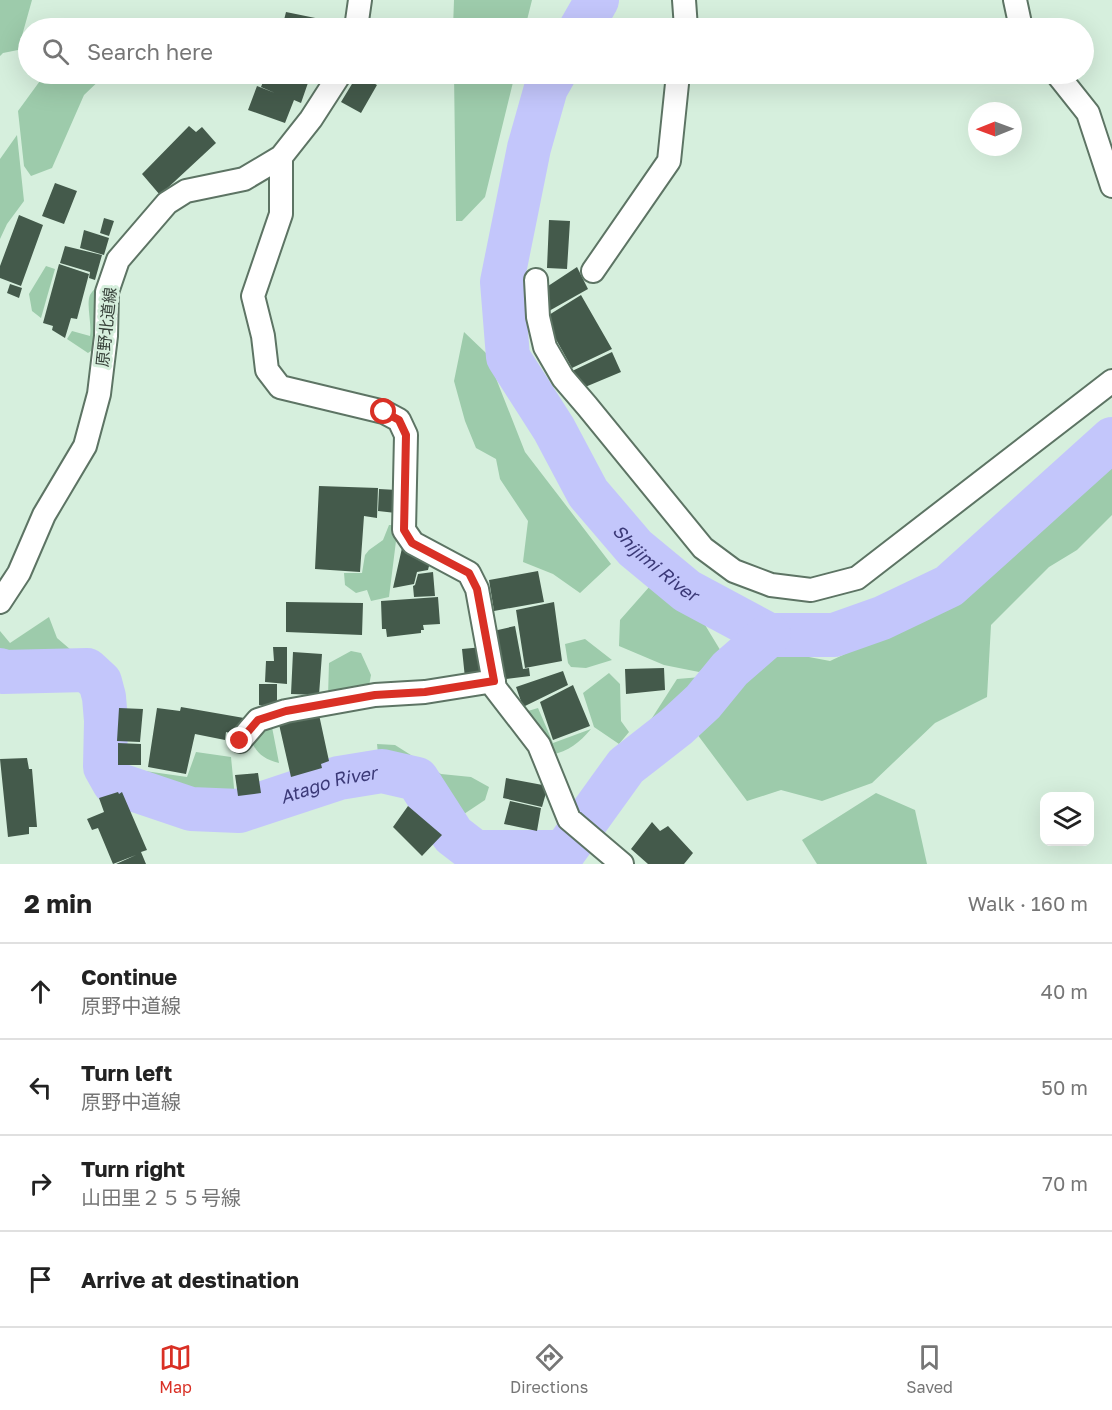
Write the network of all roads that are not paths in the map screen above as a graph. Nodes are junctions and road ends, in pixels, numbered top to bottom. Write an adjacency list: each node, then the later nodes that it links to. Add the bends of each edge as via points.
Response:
1 (360, 0): 4 (street)
2 (684, 0): 5 (street)
3 (1015, 0): 6 (street)
4 (357, 18)
5 (685, 18)
6 (1019, 18)
7 (334, 84): 10 (street, 原野北道線)
8 (677, 84): 12 (street, via 669,161)
9 (1065, 84): 11 (street, via 1088,113)
10 (281, 157): 15 (street, 原野北道線, via 244,179 186,191 167,203 118,260 107,292 99,394 85,446); 16 (street, via 281,214 254,296 267,370 280,387 384,412 399,420 406,435 404,530 412,543 469,573 477,589)
11 (1112, 186)
12 (593, 271)
13 (536, 280): 14 (street, via 545,347 563,378 703,548 734,572 771,585 811,590 857,578)
14 (1112, 381)
15 (0, 602)
16 (494, 681): 17 (street, via 375,695 286,711 258,720); 18 (street, via 495,688 539,745 568,819)
17 (240, 741)
18 (622, 864)

